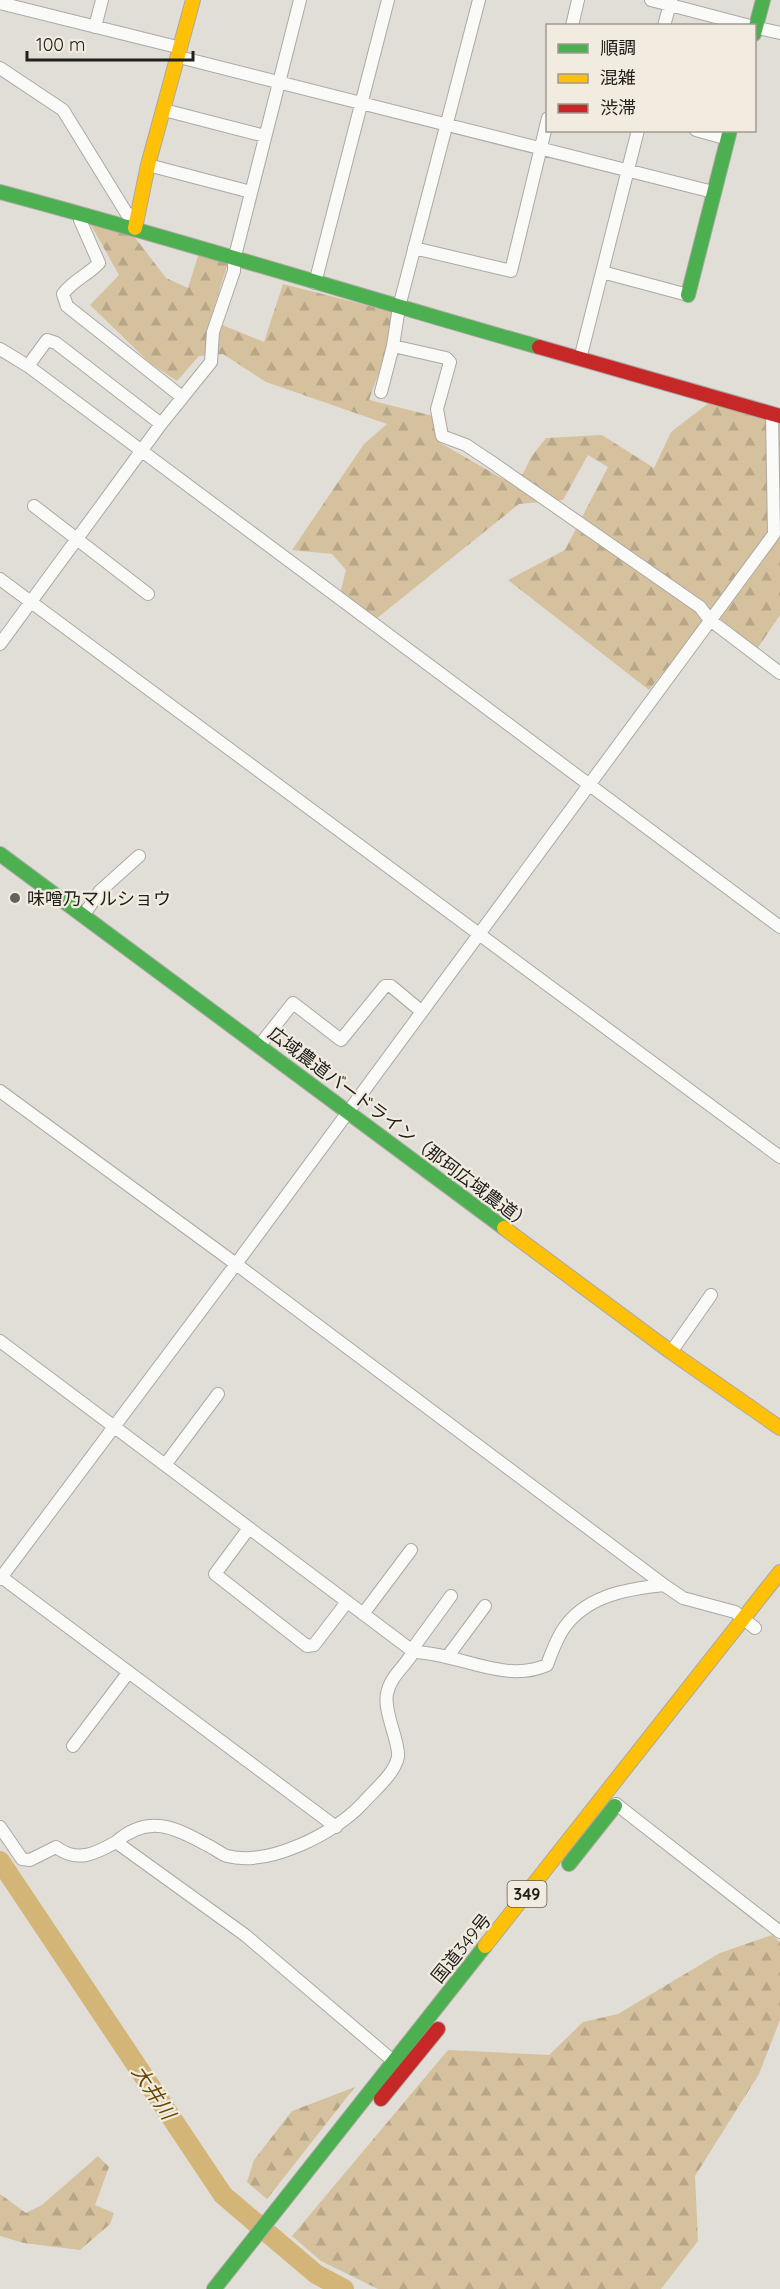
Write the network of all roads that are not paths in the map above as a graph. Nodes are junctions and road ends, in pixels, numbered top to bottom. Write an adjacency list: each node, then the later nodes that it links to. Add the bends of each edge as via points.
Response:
1 (102, 0): 15 (street)
2 (193, 0): 18 (main road)
3 (300, 0): 20 (street)
4 (388, 0): 21 (street)
5 (479, 0): 23 (street)
6 (578, 0): 11 (street)
7 (651, 0): 9 (street)
8 (763, 0): 14 (main road)
9 (670, 2): 12 (street); 13 (street)
10 (6, 3): 15 (street)
11 (572, 24)
12 (664, 24)
13 (741, 24)
14 (755, 24)
15 (95, 27): 18 (street)
16 (756, 28): 17 (street)
17 (780, 33)
18 (180, 52): 20 (street); 22 (main road)
19 (0, 68): 36 (street, via 63,111 127,214)
20 (279, 82): 21 (street); 28 (street)
21 (361, 103): 23 (street); 40 (street)
22 (164, 110): 28 (street); 30 (main road)
23 (446, 125): 29 (street); 37 (street)
24 (546, 126): 29 (street)
25 (638, 132): 31 (street)
26 (709, 132): 27 (street)
27 (729, 135): 34 (main road)
28 (265, 136): 33 (street)
29 (540, 149): 31 (street); 37 (street, via 511,271)
30 (148, 165): 33 (street); 36 (main road)
31 (628, 170): 34 (street); 39 (street)
32 (0, 192): 35 (main road)
33 (251, 192): 38 (street)
34 (713, 192): 41 (main road)
35 (81, 216): 36 (main road); 48 (street, via 99,263 71,283 63,294 67,306)
36 (137, 221): 38 (main road)
37 (414, 248): 42 (street)
38 (234, 260): 40 (main road); 48 (street, via 234,271 213,332 211,362)
39 (602, 272): 41 (street); 45 (street)
40 (315, 283): 42 (main road)
41 (688, 295)
42 (399, 307): 43 (street); 45 (main road)
43 (393, 346): 47 (street); 57 (street, via 450,362 437,409 442,436 466,445 494,463 700,607)
44 (0, 350): 46 (street)
45 (580, 359): 49 (main road)
46 (28, 366): 50 (street, via 47,340 56,343); 51 (street)
47 (381, 392)
48 (182, 397): 50 (street)
49 (776, 415): 57 (street, via 774,534)
50 (161, 424): 51 (street)
51 (142, 450): 53 (street); 60 (street)
52 (34, 506): 53 (street)
53 (77, 540): 55 (street); 56 (street)
54 (0, 579): 56 (street)
55 (148, 594)
56 (31, 602): 58 (street); 65 (street)
57 (710, 620): 59 (street); 60 (street)
58 (0, 644)
59 (780, 673)
60 (589, 784): 64 (street); 65 (street)
61 (0, 854): 63 (main road, 広域農道バードライン（那珂広域農道）)
62 (139, 856): 63 (street, via 100,891)
63 (83, 916): 67 (main road, 広域農道バードライン（那珂広域農道）)
64 (780, 927)
65 (478, 934): 66 (street); 70 (street)
66 (421, 1011): 67 (street, via 391,986 385,986 341,1040 293,1003); 69 (street)
67 (259, 1046): 69 (main road, 広域農道バードライン（那珂広域農道）)
68 (0, 1091): 71 (street)
69 (347, 1111): 71 (street); 74 (main road, 広域農道バードライン（那珂広域農道）)
70 (780, 1157)
71 (236, 1263): 76 (street); 83 (street)
72 (711, 1295): 74 (street)
73 (0, 1341): 76 (street)
74 (671, 1352): 77 (main road, 広域農道バードライン（那珂広域農道）)
75 (218, 1394): 78 (street)
76 (114, 1427): 78 (street); 82 (street)
77 (780, 1428)
78 (165, 1465): 79 (street)
79 (249, 1528): 85 (street); 85 (street, via 214,1574 307,1646 314,1645)
80 (411, 1550): 87 (street)
81 (780, 1572): 88 (main road, 国道349号 / 349)
82 (0, 1577): 91 (street)
83 (664, 1585): 88 (street, via 683,1598 735,1612); 90 (street, via 605,1595 572,1618 546,1665 532,1672 504,1671)
84 (451, 1596): 89 (street)
85 (347, 1602): 87 (street)
86 (484, 1606): 90 (street)
87 (363, 1614): 89 (street)
88 (752, 1626): 100 (main road, 国道349号 / 349)
89 (414, 1652): 90 (street); 95 (street, via 394,1675 386,1696 398,1755 388,1775 349,1819)
90 (448, 1656)
91 (128, 1673): 92 (street); 95 (street)
92 (73, 1746)
93 (620, 1799): 97 (main road, 349); 98 (street)
94 (0, 1827): 96 (street, via 22,1859 30,1860 56,1847 67,1856 81,1858)
95 (336, 1827): 96 (street, via 277,1854 259,1858 227,1856 181,1830 163,1825 126,1833)
96 (116, 1842): 100 (street, via 245,1935)
97 (557, 1878)
98 (780, 1932)
99 (447, 2017): 101 (main road)
100 (392, 2060): 102 (main road, 国道349号 / 349)
101 (284, 2224)
102 (214, 2289)

